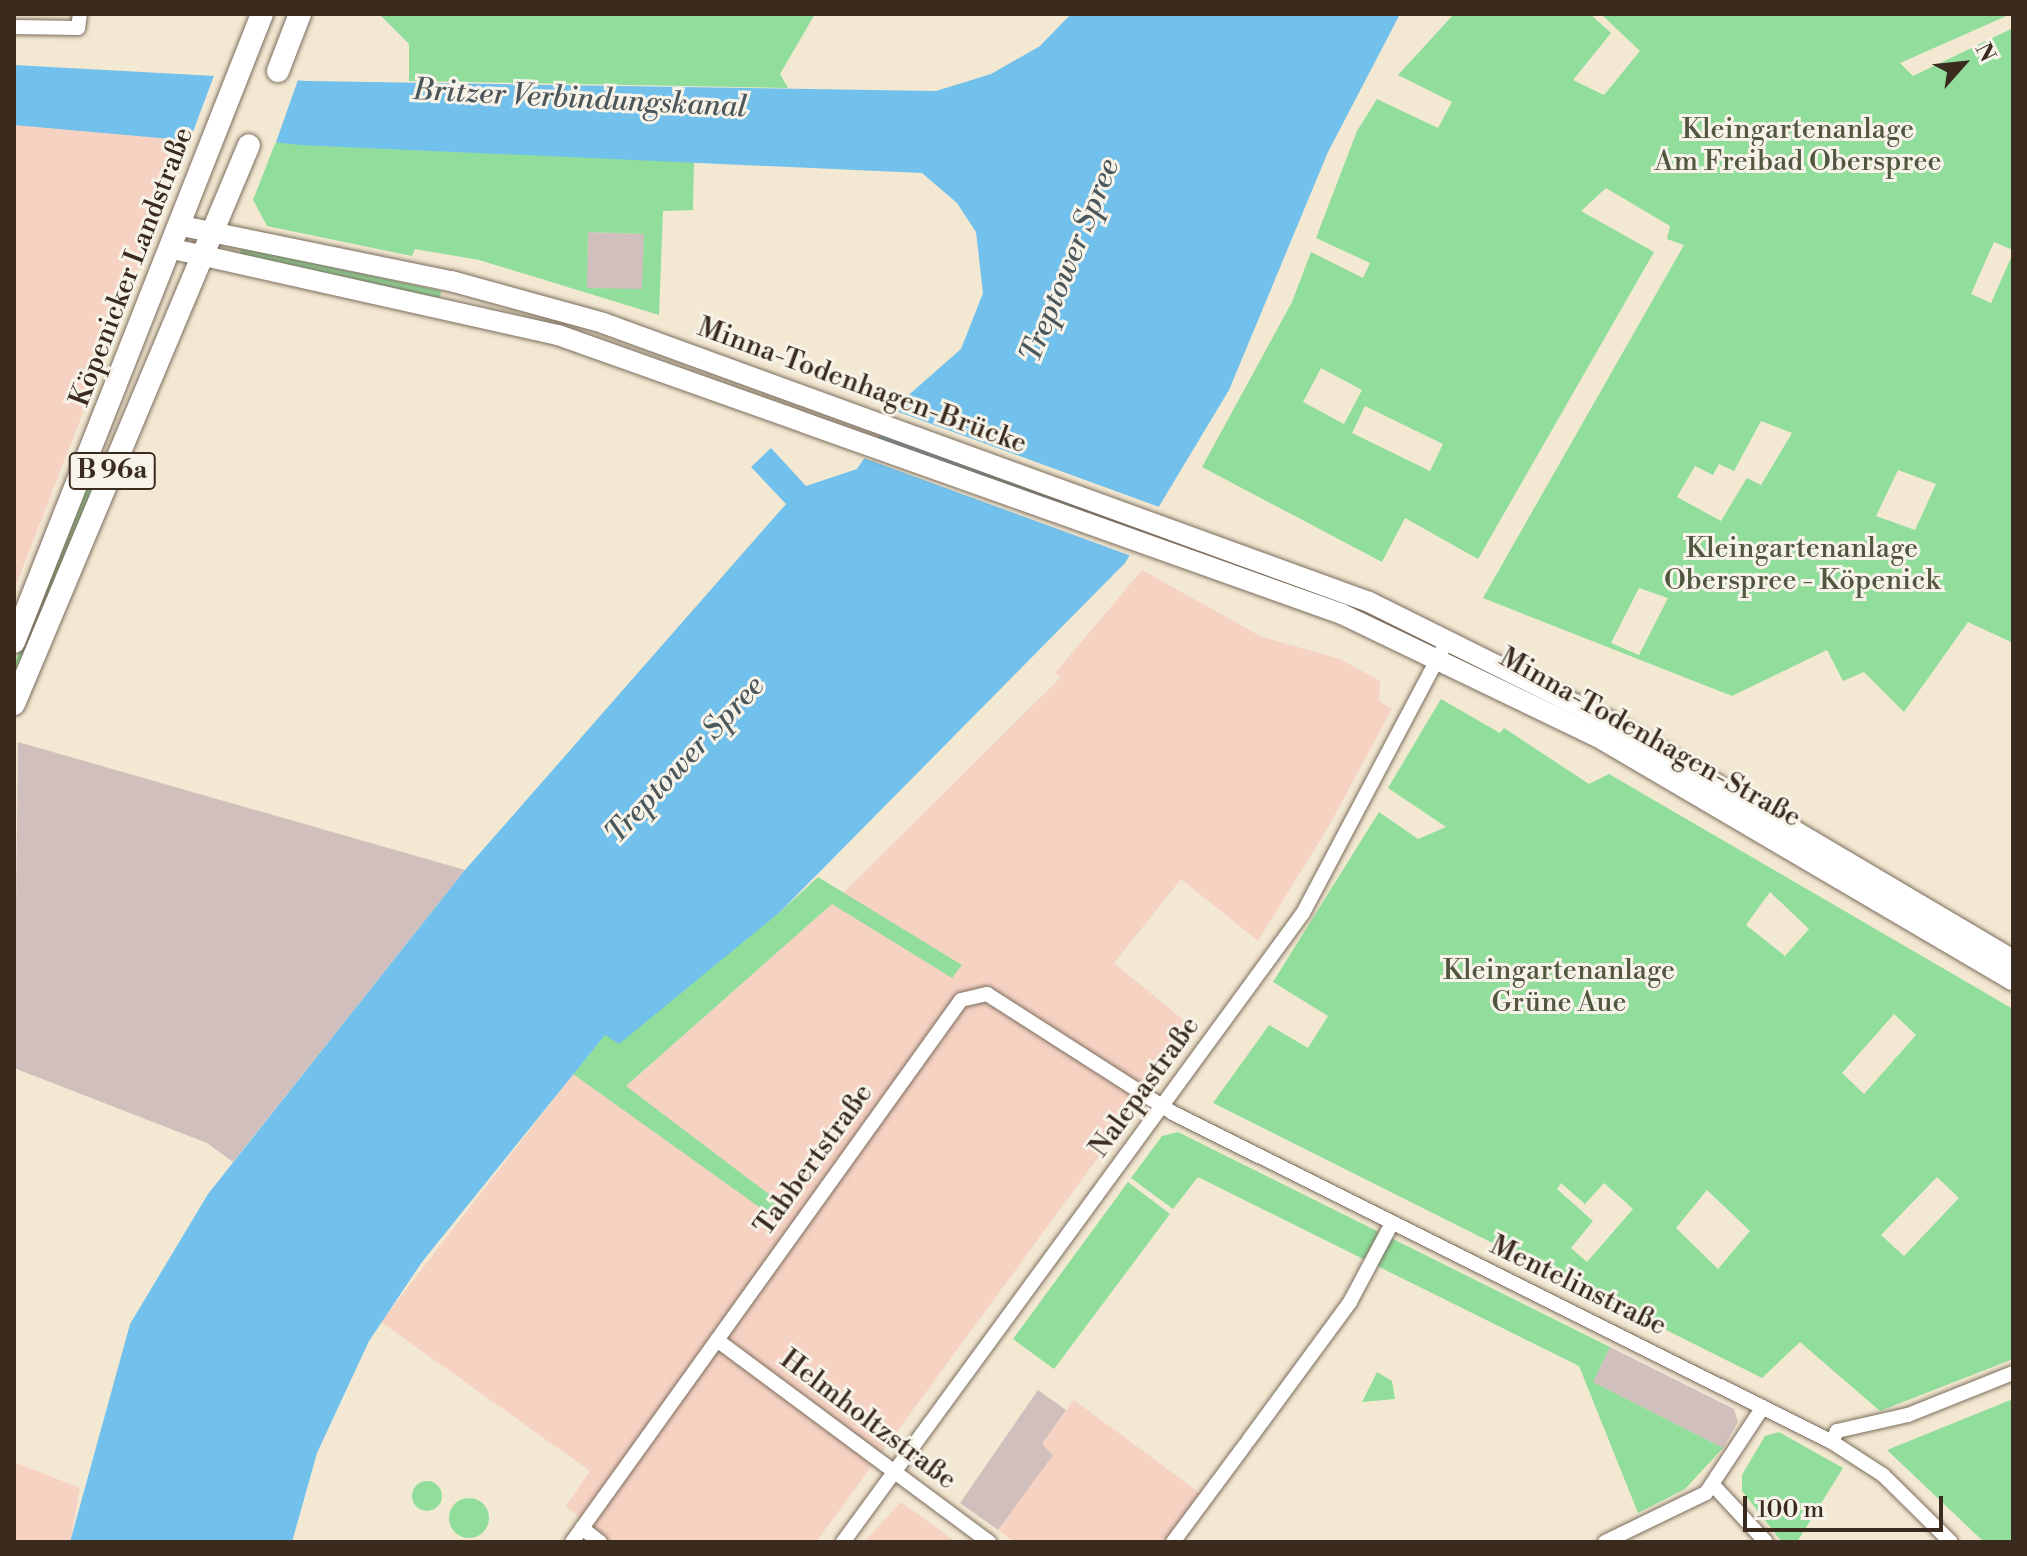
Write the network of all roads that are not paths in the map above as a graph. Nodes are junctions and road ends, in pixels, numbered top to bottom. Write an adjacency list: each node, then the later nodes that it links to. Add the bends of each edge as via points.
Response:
1 (262, 14): 7 (main road, Köpenicker Landstraße / B 96a)
2 (300, 14): 5 (main road)
3 (79, 21): 4 (street)
4 (14, 27)
5 (278, 71)
6 (249, 145): 8 (main road, Köpenicker Landstraße / B 96a)
7 (182, 226): 8 (main road); 9 (main road, Köpenicker Landstraße / B 96a)
8 (216, 232): 10 (main road, Köpenicker Landstraße / B 96a); 12 (main road, Minna-Todenhagen-Brücke, via 451,281 631,332)
9 (173, 249): 10 (main road); 11 (main road, Köpenicker Landstraße / B 96a)
10 (208, 254): 11 (main road, Köpenicker Landstraße / B 96a); 13 (main road, Minna-Todenhagen-Brücke, via 444,305 611,352)
11 (64, 545): 15 (main road, B 96a); 17 (main road, B 96a)
12 (1249, 557): 14 (main road, Minna-Todenhagen-Straße)
13 (1242, 581): 16 (main road, Minna-Todenhagen-Straße)
14 (1449, 637): 16 (street, Nalepastraße); 18 (main road, Minna-Todenhagen-Straße, via 1609,721)
15 (14, 642)
16 (1439, 656): 19 (main road, Minna-Todenhagen-Straße, via 1596,736); 20 (street, Nalepastraße, via 1303,913)
17 (14, 704)
18 (2013, 960)
19 (2013, 981)
20 (1162, 1106): 21 (street, Mentelinstraße); 22 (street, Tabbertstraße, via 987,994 961,1000); 26 (street, Nalepastraße)
21 (1392, 1223): 24 (street, Mentelinstraße); 33 (street, via 1346,1309)
22 (717, 1340): 26 (street, Helmholtzstraße); 28 (street, Tabbertstraße)
23 (2013, 1373): 25 (street, via 1908,1415 1837,1431)
24 (1763, 1407): 25 (street, Mentelinstraße); 27 (street)
25 (1832, 1442): 36 (street, Mentelinstraße, via 1883,1475)
26 (894, 1472): 31 (street, Nalepastraße); 32 (street, Helmholtzstraße)
27 (1714, 1486): 34 (street); 35 (street)
28 (582, 1528): 29 (street, Tabbertstraße); 30 (street)
29 (572, 1542)
30 (600, 1542)
31 (843, 1542)
32 (989, 1542)
33 (1173, 1542)
34 (1605, 1542)
35 (1766, 1542)
36 (1951, 1542)

